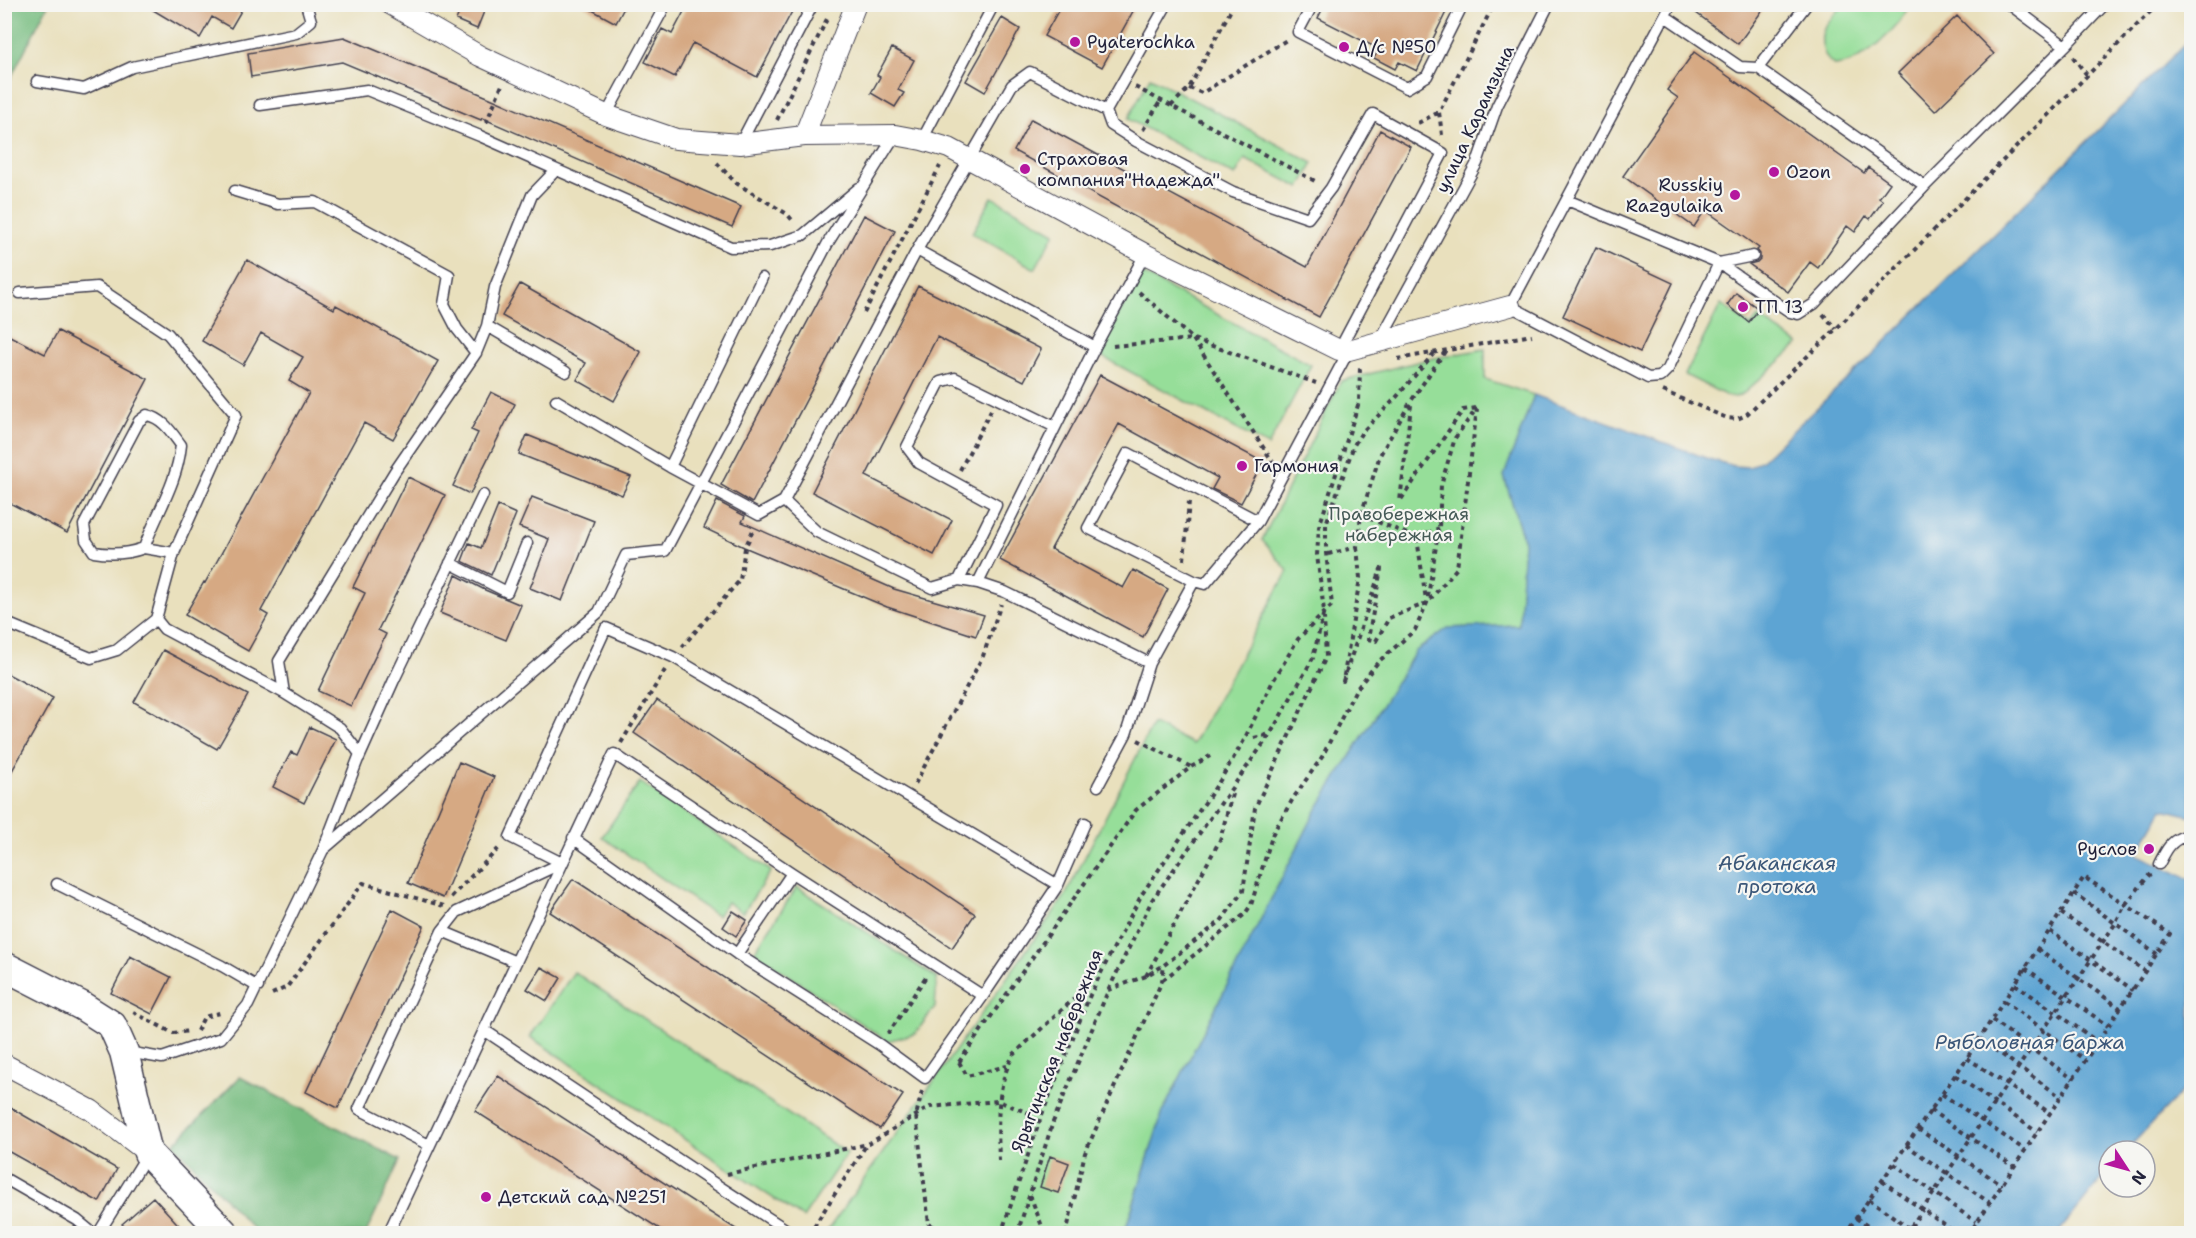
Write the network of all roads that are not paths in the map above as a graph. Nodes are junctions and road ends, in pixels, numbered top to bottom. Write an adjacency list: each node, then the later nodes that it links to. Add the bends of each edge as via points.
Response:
1 (306, 4): 18 (lane, via 311,21 296,33 132,67 84,89)
2 (390, 4): 21 (street, via 480,56)
3 (666, 4): 21 (lane)
4 (813, 4): 25 (lane)
5 (856, 4): 23 (street)
6 (994, 4): 24 (lane)
7 (1167, 4): 20 (lane)
8 (1313, 4): 9 (lane, via 1298,33 1407,88 1427,76)
9 (1463, 4)
10 (1549, 4): 40 (lane, улица Карамзина, via 1497,106 1477,163)
11 (1671, 4): 15 (lane)
12 (1807, 4): 17 (lane)
13 (2009, 4): 16 (lane)
14 (2105, 4): 16 (lane)
15 (1665, 16): 17 (lane, via 1740,67); 31 (lane)
16 (2065, 46): 29 (lane)
17 (1758, 68): 29 (lane)
18 (38, 81)
19 (260, 105): 27 (lane, via 367,90)
20 (1106, 111): 26 (lane, via 1030,72 1012,85); 43 (lane, via 1111,125 1233,192 1308,218 1331,188 1373,114 1443,153)
21 (606, 115): 25 (street, via 676,139)
22 (896, 135): 23 (street); 24 (street); 28 (lane)
23 (804, 136): 25 (street)
24 (922, 140): 26 (street)
25 (740, 144)
26 (969, 158): 32 (lane); 33 (street)
27 (556, 170): 28 (lane, via 731,247 770,246 803,235); 39 (lane, via 532,195 495,287)
28 (868, 180): 48 (lane, via 829,241)
29 (1925, 186): 35 (lane, via 1814,304 1798,314)
30 (235, 191): 42 (lane, via 278,204 315,202 449,275 444,304)
31 (1567, 200): 35 (lane); 38 (lane)
32 (917, 250): 41 (lane); 50 (lane)
33 (1145, 254): 41 (lane); 43 (street)
34 (1754, 256): 35 (lane)
35 (1719, 263): 38 (lane, via 1668,369 1660,377 1648,378)
36 (762, 278): 47 (lane)
37 (20, 293): 54 (lane, via 97,287 168,334 236,415)
38 (1510, 306): 40 (street)
39 (487, 326): 42 (lane); 44 (lane)
40 (1378, 342): 43 (street)
41 (1095, 347): 46 (lane)
42 (476, 353): 62 (lane, via 395,471 279,661)
43 (1349, 355): 51 (lane)
44 (566, 372)
45 (556, 400): 47 (lane)
46 (1055, 427): 56 (lane, via 955,378 940,381 907,447 919,463 996,505); 58 (lane)
47 (670, 466): 48 (lane)
48 (701, 482): 50 (lane, via 759,515); 68 (lane, via 665,551 626,555 599,612)
49 (483, 495): 55 (lane)
50 (784, 501): 56 (lane, via 817,532 932,588)
51 (1258, 521): 57 (lane, via 1205,584); 57 (lane, via 1128,453 1088,528)
52 (527, 543): 55 (lane, via 507,592)
53 (144, 548): 53 (lane, via 171,489 181,445 157,418 147,416 139,421 84,525 86,540 94,552 130,553); 54 (lane)
54 (174, 553): 59 (lane)
55 (450, 563): 63 (lane)
56 (959, 580): 58 (lane)
57 (1194, 581): 61 (lane)
58 (978, 583): 61 (lane, via 1005,592)
59 (156, 619): 60 (lane, via 117,650 91,658); 62 (lane, via 164,629)
60 (4, 622)
61 (1149, 663): 64 (lane, via 1126,734)
62 (284, 693): 63 (lane, via 340,728)
63 (360, 754): 68 (lane)
64 (1098, 786)
65 (1085, 822): 73 (lane)
66 (573, 838): 69 (lane); 71 (lane, via 614,754); 75 (lane)
67 (2192, 842): 70 (lane, via 2182,837 2175,840)
68 (323, 850): 78 (lane)
69 (562, 863): 73 (lane, via 510,837 606,628 674,657); 74 (lane, via 457,912); 76 (lane)
70 (2158, 864)
71 (792, 873): 75 (lane); 79 (lane)
72 (57, 884): 78 (lane)
73 (1058, 885): 79 (lane)
74 (442, 931): 76 (lane); 83 (lane, via 359,1109)
75 (737, 954): 79 (lane, via 925,1078)
76 (516, 962): 80 (lane)
77 (4, 966): 81 (main road, via 112,1025)
78 (258, 987): 81 (lane, via 221,1038 162,1058)
79 (983, 996)
80 (484, 1030): 83 (lane); 90 (lane)
81 (124, 1052): 84 (main road)
82 (4, 1064): 84 (street, via 91,1110)
83 (429, 1145): 89 (lane)
84 (148, 1153): 87 (lane); 88 (main road)
85 (4, 1178): 86 (lane)
86 (94, 1233)
87 (98, 1233)
88 (225, 1233)
89 (388, 1233)
90 (793, 1233)

